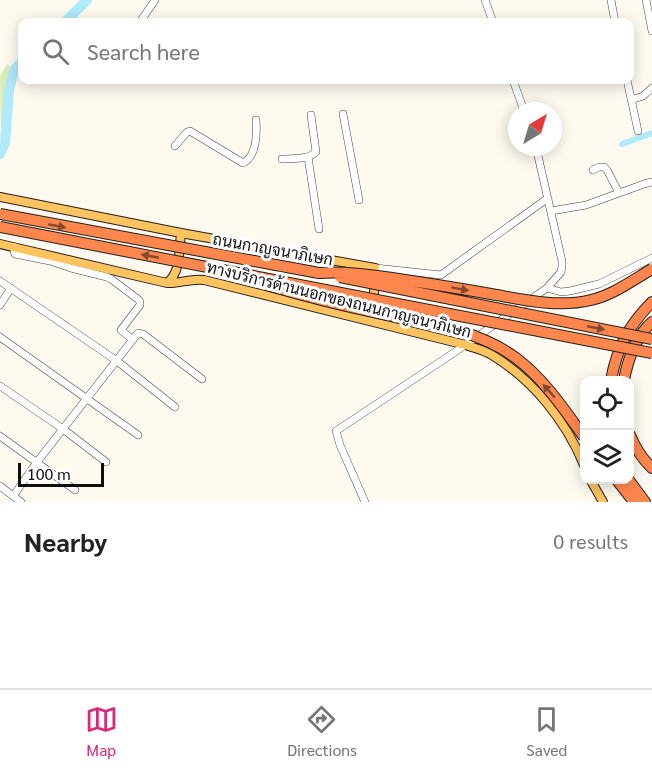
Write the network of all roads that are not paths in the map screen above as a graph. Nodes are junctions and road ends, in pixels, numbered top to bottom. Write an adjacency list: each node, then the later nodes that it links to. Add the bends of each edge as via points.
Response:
1 (155, 0): 5 (street)
2 (485, 0): 6 (street)
3 (610, 0): 7 (street)
4 (646, 0): 8 (street)
5 (143, 18)
6 (492, 18)
7 (614, 18)
8 (652, 31)
9 (514, 84): 13 (street)
10 (628, 84): 12 (street)
11 (652, 88): 12 (street)
12 (631, 100): 17 (street)
13 (521, 102)
14 (343, 114): 27 (street)
15 (311, 115): 20 (street, via 317,149)
16 (256, 120): 18 (street, via 254,150 243,163 190,131)
17 (638, 131)
18 (175, 146)
19 (538, 156): 26 (street)
20 (308, 157): 21 (street); 31 (street)
21 (282, 159)
22 (593, 170): 24 (street, via 604,167)
23 (652, 182): 24 (street)
24 (619, 193): 28 (street, via 586,205)
25 (0, 198): 32 (main road)
26 (548, 198): 28 (street); 36 (street, via 441,275)
27 (359, 200)
28 (551, 211): 43 (street, via 562,265)
29 (0, 214): 38 (highway, ถนนกาญจนาภิเษก, one-way to 38, bridge)
30 (0, 227): 35 (highway, ถนนกาญจนาภิเษก, one-way to 30, bridge)
31 (319, 230)
32 (181, 233): 36 (main road); 41 (main road, via 175,273)
33 (0, 244): 39 (main road, ทางบริการด้านนอกของถนนกาญจนาภิเษก)
34 (652, 258): 43 (street, via 599,284 561,292)
35 (203, 266): 52 (highway, ถนนกาญจนาภิเษก, bridge); 61 (highway, one-way to 35, bridge, via 536,376 494,344 452,329 331,303)
36 (375, 268): 46 (main road)
37 (652, 269): 38 (highway, one-way to 37, bridge, via 363,274 558,304 593,300)
38 (319, 273): 49 (highway, ถนนกาญจนาภิเษก, one-way to 49, bridge)
39 (108, 274): 41 (main road, ทางบริการด้านนอกของถนนกาญจนาภิเษก); 50 (street, via 140,302 121,330)
40 (0, 281): 42 (street)
41 (166, 283): 46 (main road, ทางบริการด้านนอกของถนนกาญจนาภิเษก, via 200,279)
42 (11, 288): 45 (street); 53 (street)
43 (547, 288): 51 (street)
44 (652, 302): 54 (highway, via 621,343)
45 (0, 305)
46 (373, 322): 51 (main road, ทางบริการด้านนอกของถนนกาญจนาภิเษก)
47 (652, 322): 55 (highway, via 635,345)
48 (0, 337): 58 (street)
49 (652, 339)
50 (133, 340): 53 (street); 56 (street, via 142,333)
51 (466, 345): 65 (main road, ทางบริการด้านนอกของถนนกาญจนาภิเษก, via 490,354 518,374 565,428); 76 (street, via 336,432)
52 (652, 353)
53 (117, 361): 58 (street); 59 (street)
54 (612, 376)
55 (625, 376)
56 (202, 379)
57 (0, 386): 60 (street)
58 (87, 398): 60 (street); 62 (street)
59 (175, 407)
60 (63, 429): 66 (street); 67 (street)
61 (580, 430)
62 (138, 435)
63 (0, 436): 66 (street)
64 (634, 445): 68 (highway)
65 (580, 456)
66 (38, 462): 73 (street); 74 (street)
67 (106, 462)
68 (652, 468)
69 (592, 484): 77 (main road)
70 (623, 484): 78 (highway)
71 (625, 484): 79 (highway)
72 (0, 486): 74 (street)
73 (75, 490)
74 (14, 495): 75 (street)
75 (21, 502)
76 (365, 502)
77 (603, 502)
78 (634, 502)
79 (645, 502)

